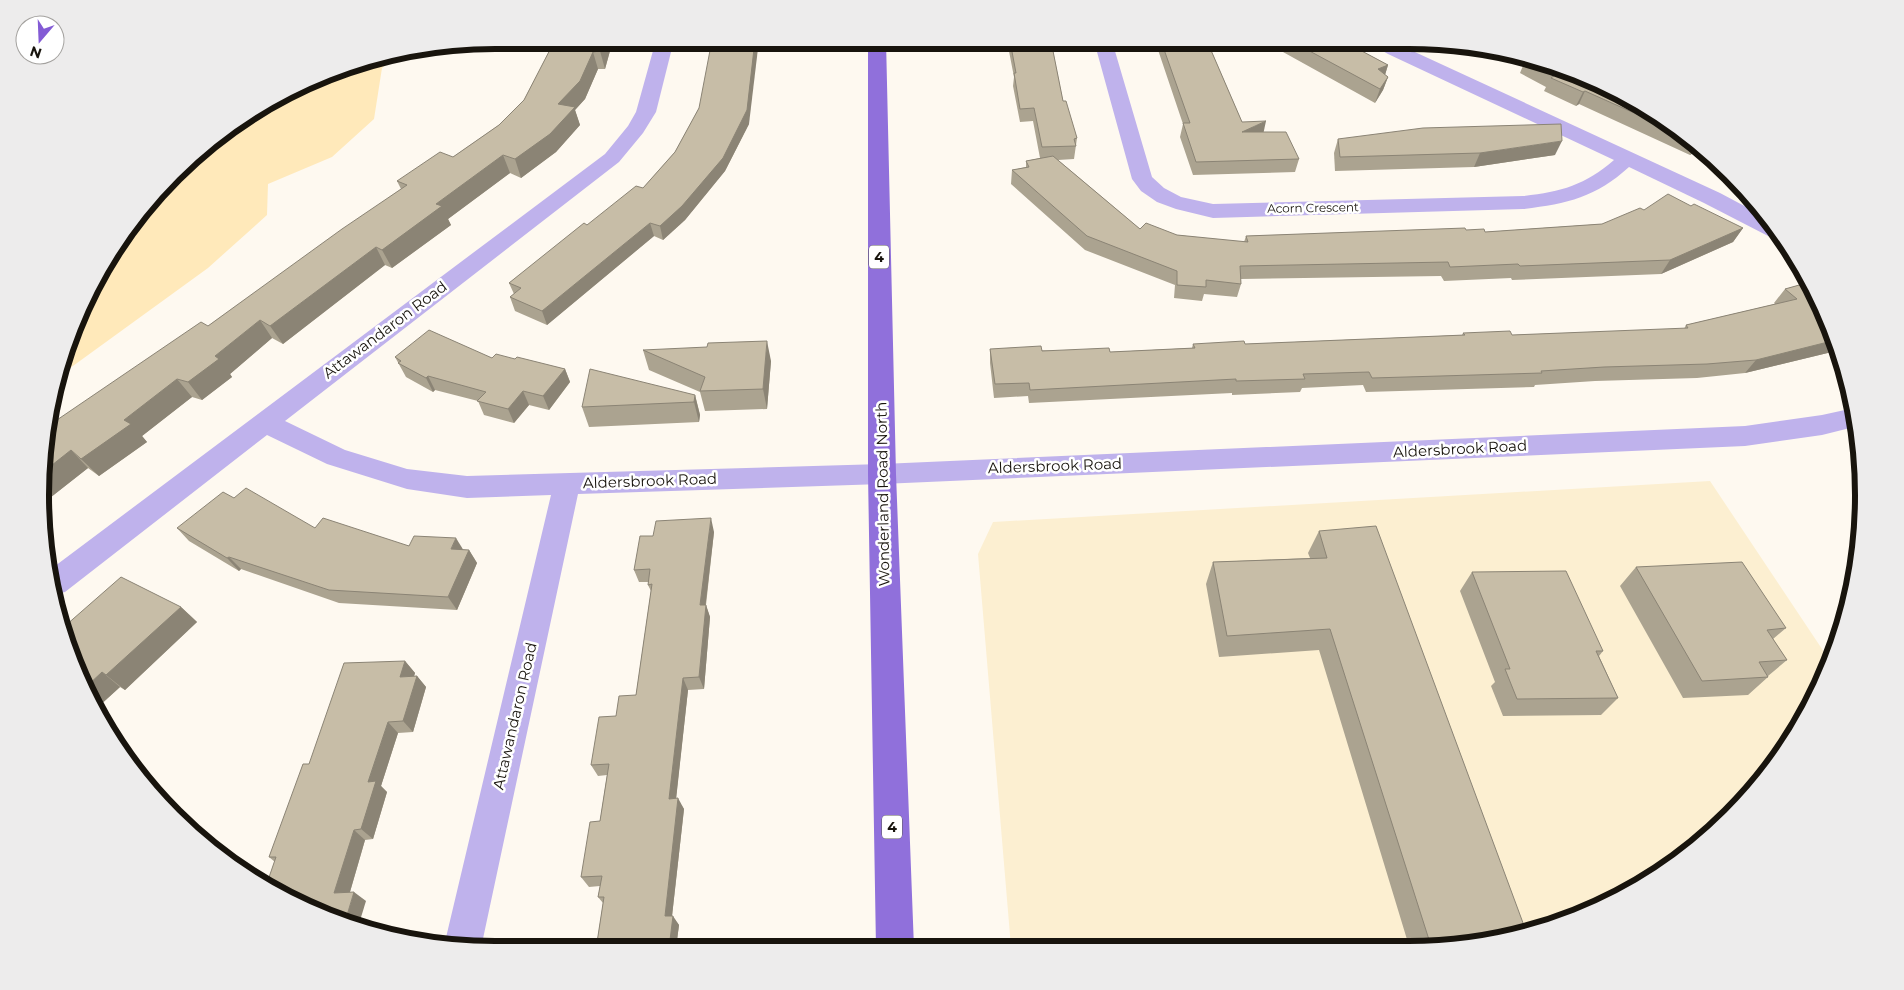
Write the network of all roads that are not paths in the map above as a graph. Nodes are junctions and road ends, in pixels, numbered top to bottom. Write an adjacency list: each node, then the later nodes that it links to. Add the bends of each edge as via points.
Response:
1 (663, 49): 8 (street, Attawandaron Road, via 646,112 612,158)
2 (877, 49): 9 (main road, Wonderland Road North / 4)
3 (1105, 49): 5 (street, Acorn Crescent, via 1142,179 1150,189 1167,200 1194,208 1213,211 1544,200 1600,182)
4 (1392, 49): 5 (street)
5 (1626, 159): 6 (street)
6 (1764, 225)
7 (1848, 419): 9 (street, Aldersbrook Road, via 1745,436)
8 (264, 422): 10 (street, Aldersbrook Road, via 336,457 407,479 467,487); 11 (street, Attawandaron Road)
9 (882, 474): 10 (street, Aldersbrook Road); 13 (main road, Wonderland Road North / 4)
10 (567, 484): 12 (street, Attawandaron Road)
11 (57, 581)
12 (464, 940)
13 (895, 941)

